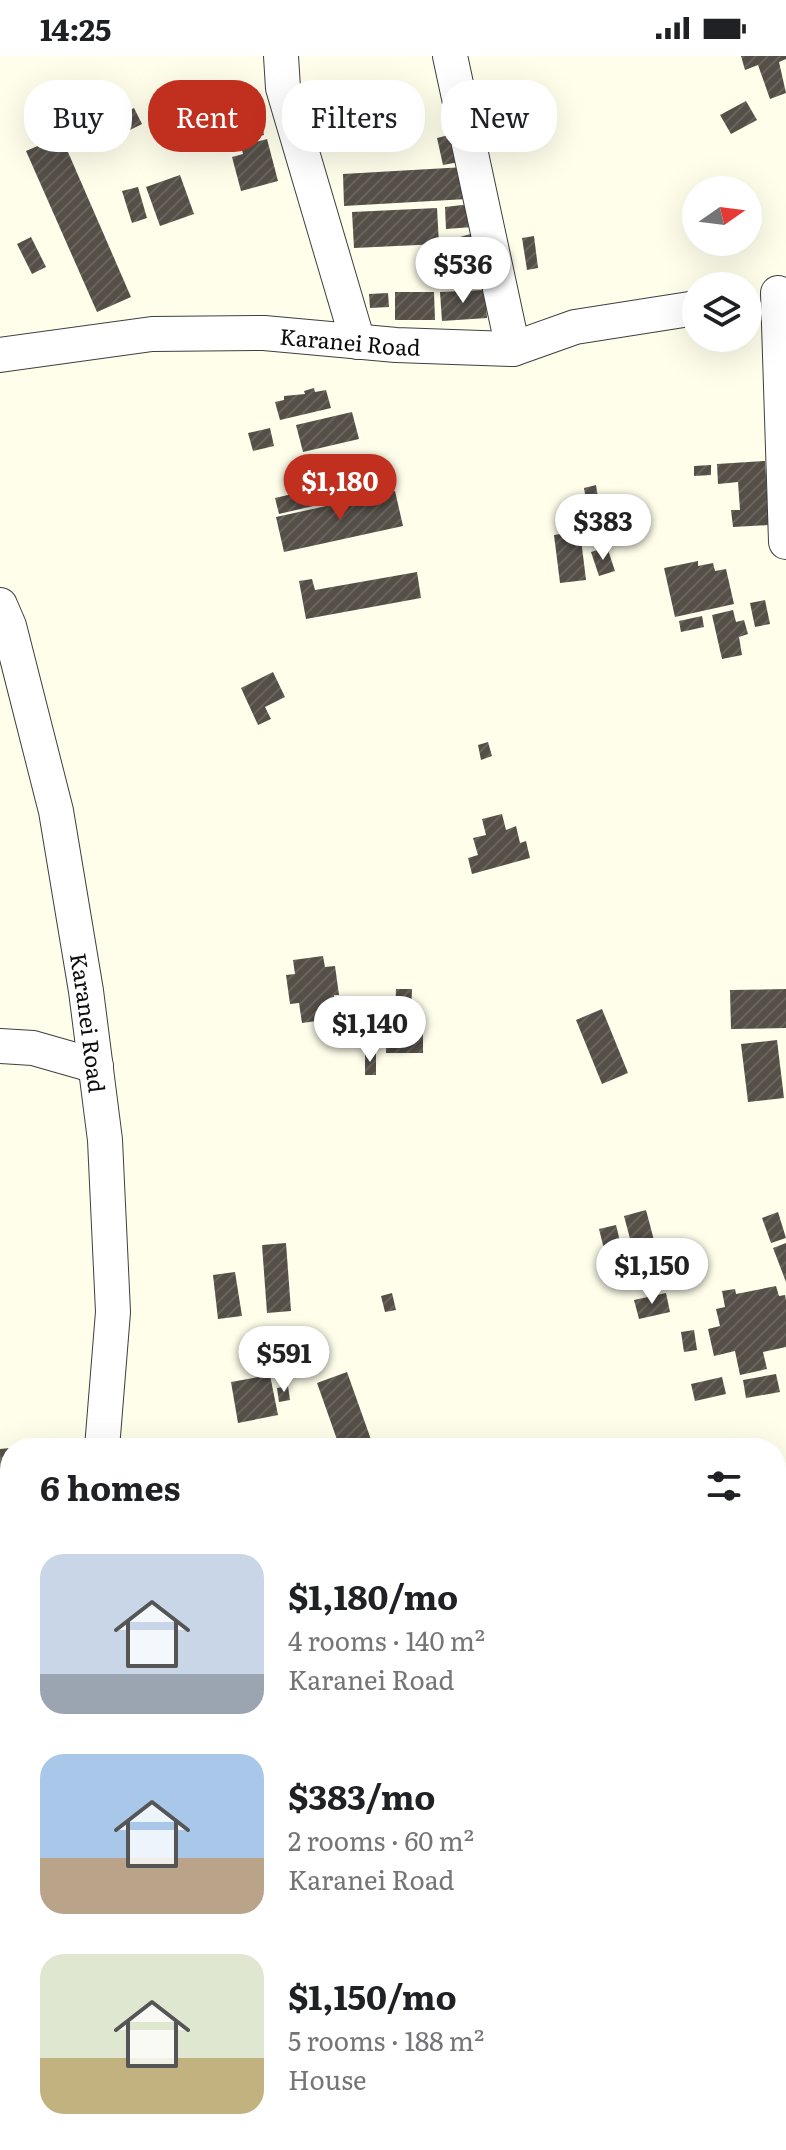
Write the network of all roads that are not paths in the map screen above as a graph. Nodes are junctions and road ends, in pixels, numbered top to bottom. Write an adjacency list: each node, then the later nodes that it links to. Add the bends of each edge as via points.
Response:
1 (281, 56): 5 (street, via 283,88)
2 (450, 56): 6 (street)
3 (771, 294): 8 (street)
4 (682, 310): 6 (street, Karanei Road, via 575,327)
5 (358, 342): 6 (street, Karanei Road); 7 (street, Karanei Road, via 264,333 152,334)
6 (513, 349)
7 (0, 355)
8 (786, 542)
9 (0, 605): 11 (street, Karanei Road, via 56,811)
10 (0, 1046): 11 (street, via 33,1048)
11 (96, 1066): 12 (street, Karanei Road, via 113,1312)
12 (103, 1438)

